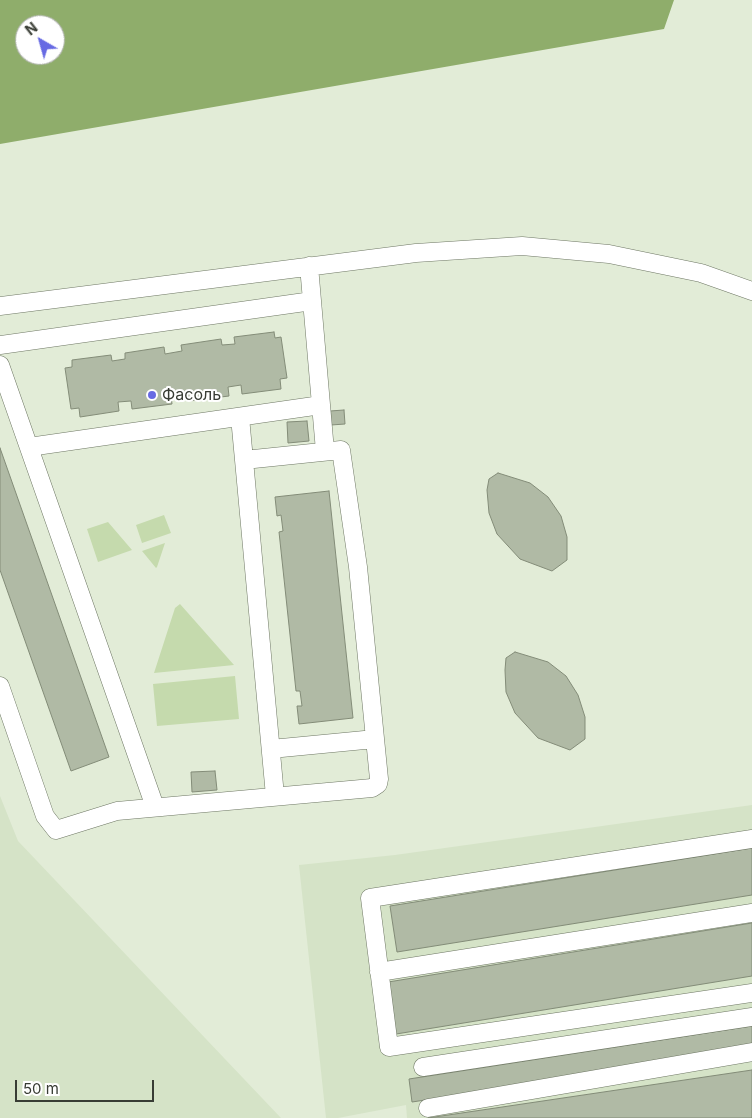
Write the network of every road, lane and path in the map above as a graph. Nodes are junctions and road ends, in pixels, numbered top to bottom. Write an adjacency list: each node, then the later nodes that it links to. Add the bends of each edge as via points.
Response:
1 (308, 266): 2 (lane, via 416,253 522,246 609,254 701,273); 3 (lane); 4 (lane)
2 (752, 291)
3 (312, 301): 5 (lane); 7 (lane)
4 (0, 306)
5 (0, 345)
6 (0, 365): 9 (lane)
7 (321, 406): 8 (lane); 10 (lane)
8 (240, 417): 9 (lane); 11 (lane)
9 (29, 447): 16 (lane)
10 (325, 451): 11 (lane); 13 (lane, via 337,449 343,454)
11 (244, 460): 14 (lane)
12 (0, 686): 16 (lane, via 45,816 56,830 117,810)
13 (375, 739): 14 (lane); 15 (lane, via 379,779 372,788)
14 (271, 749): 15 (lane)
15 (275, 796): 16 (lane)
16 (155, 807)
17 (752, 839): 19 (lane, via 370,898)
18 (752, 913): 19 (lane)
19 (379, 972): 20 (lane, via 388,1047)
20 (752, 993)
21 (752, 1017): 23 (lane)
22 (752, 1052): 24 (lane)
23 (423, 1067)
24 (428, 1108)

